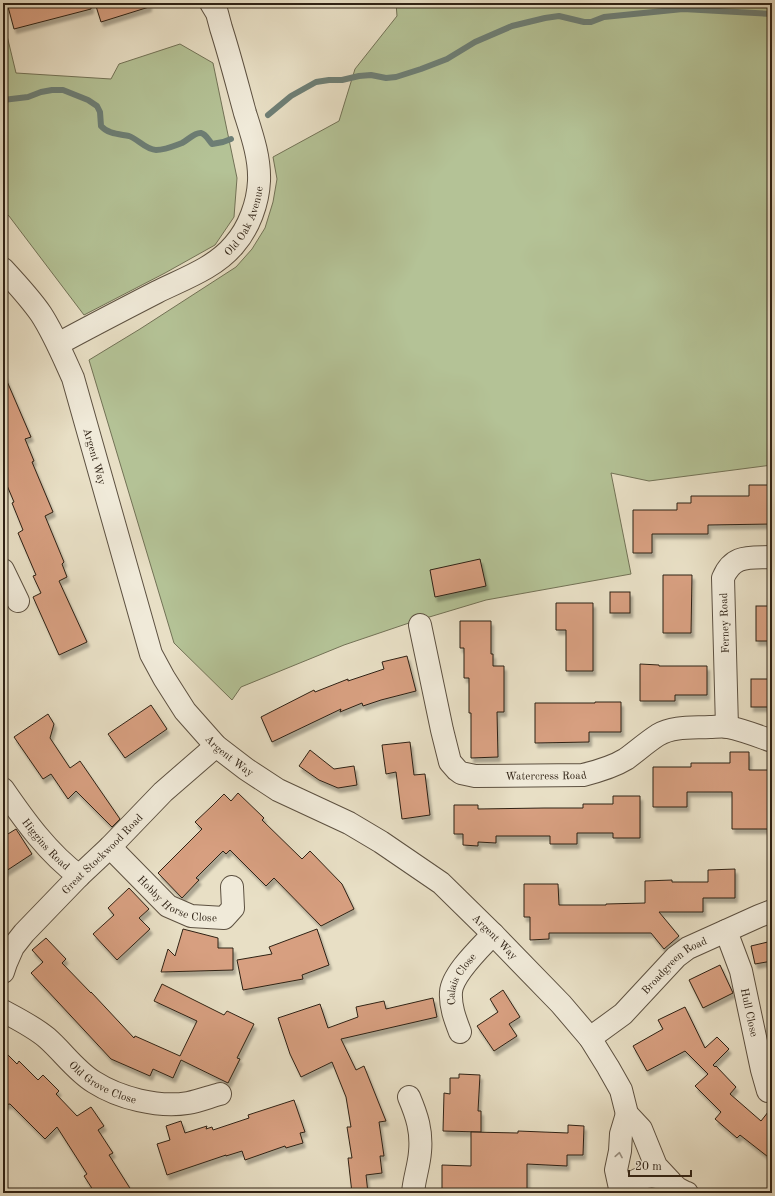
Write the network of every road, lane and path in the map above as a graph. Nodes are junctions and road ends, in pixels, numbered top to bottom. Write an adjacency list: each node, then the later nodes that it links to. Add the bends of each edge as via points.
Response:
1 (211, 3): 3 (street, Old Oak Avenue, via 217,13 228,50 258,162 259,181 252,216 234,245 206,268)
2 (3, 269): 3 (street, Argent Way, via 41,314)
3 (58, 344): 10 (street, Argent Way, via 82,407 150,654 185,711)
4 (772, 557): 8 (street, Ferney Road, via 742,558 726,570 723,578)
5 (3, 570): 6 (street)
6 (18, 601)
7 (420, 625): 8 (street, Watercress Road, via 450,762 461,773 475,776 583,775 612,766 660,734 672,730)
8 (727, 727): 9 (street, Watercress Road)
9 (772, 741)
10 (216, 746): 12 (street, Great Stockwood Road, via 163,792); 17 (street, Argent Way, via 278,790 349,823 381,842 441,883)
11 (3, 789): 13 (street, Higgins Road, via 56,857)
12 (110, 847): 13 (street, Great Stockwood Road); 14 (street, Hobby Horse Close, via 168,906 191,916 224,918 233,908)
13 (79, 876): 18 (street, Great Stockwood Road, via 24,933 13,947)
14 (232, 887)
15 (772, 911): 16 (street, Broadgreen Road)
16 (726, 931): 21 (street, Broadgreen Road, via 688,948 676,957 622,1014); 22 (street, Hull Close, via 741,971 768,1091)
17 (493, 934): 20 (street, Calais Close, via 456,976 451,990 451,1003); 21 (street, Argent Way)
18 (3, 972)
19 (3, 1011): 23 (street, Old Grove Close, via 47,1038 93,1082 123,1096 170,1104 187,1103)
20 (460, 1032)
21 (590, 1038): 25 (street, Argent Way, via 621,1090)
22 (772, 1090)
23 (220, 1094)
24 (409, 1097): 27 (street, via 420,1131 420,1152)
25 (627, 1114): 26 (street, Argent Way, via 641,1129 656,1166); 28 (street, one-way to 25, via 616,1170 621,1134)
26 (679, 1189): 28 (street, via 660,1177 649,1176 628,1185)
27 (413, 1193)
28 (621, 1193)

